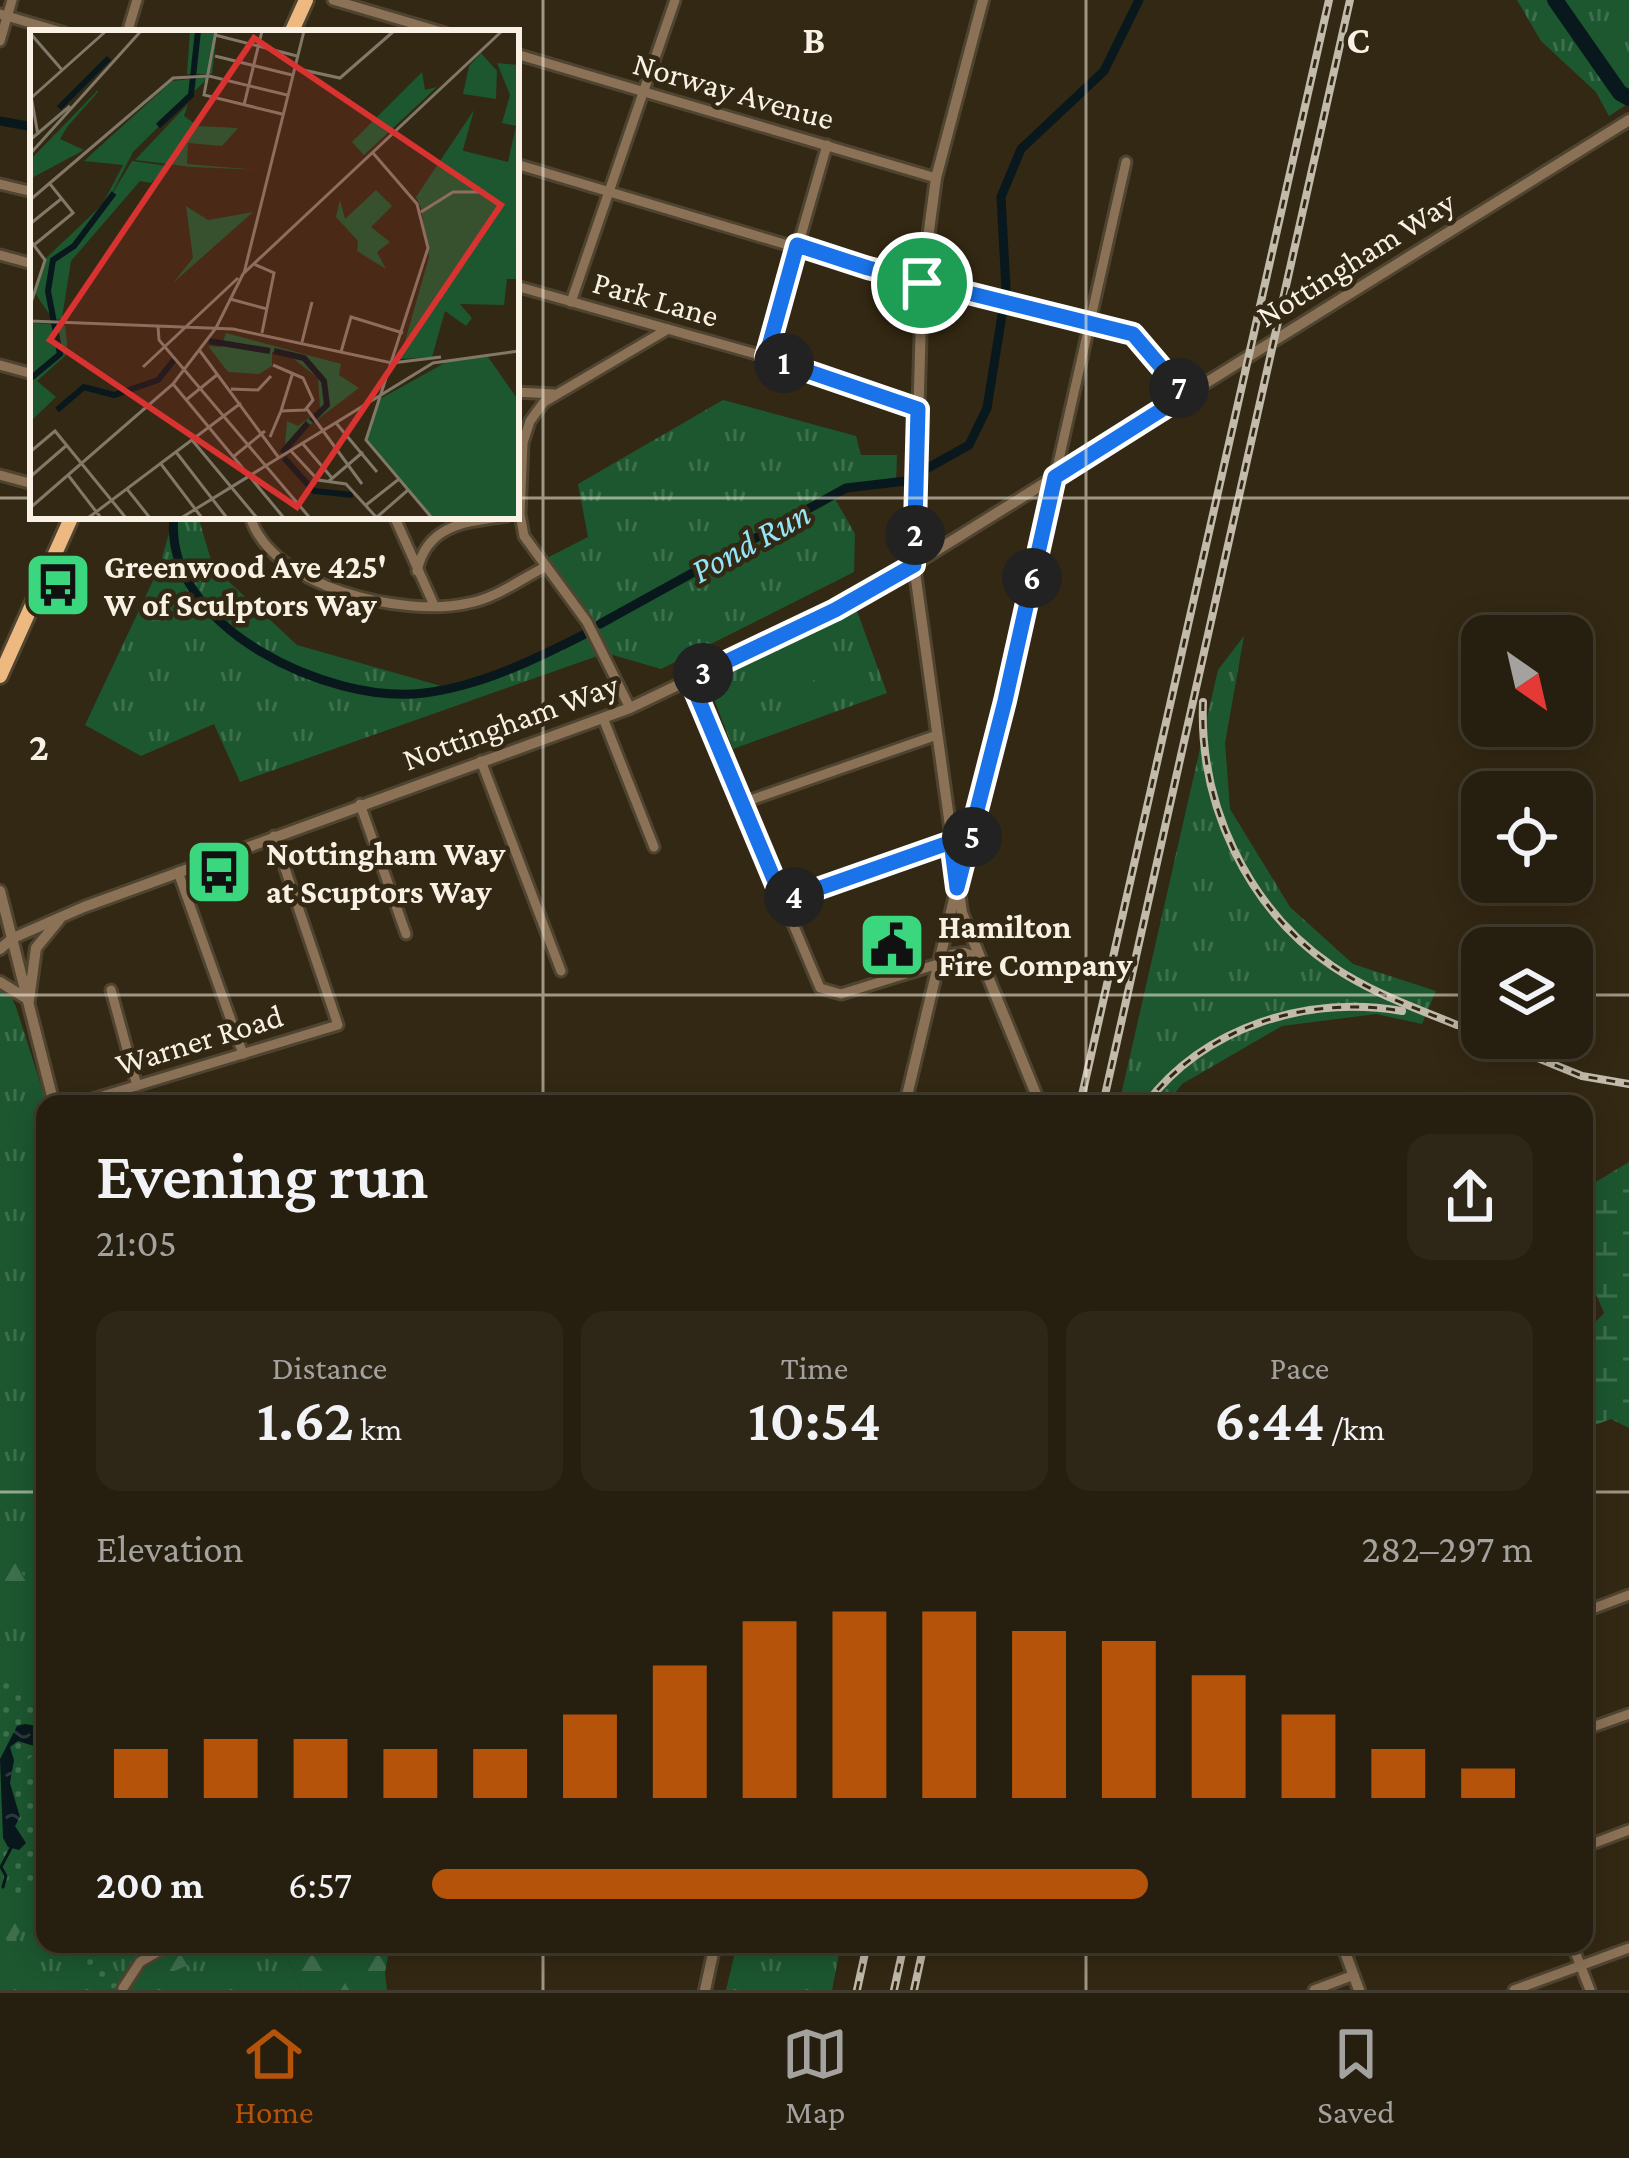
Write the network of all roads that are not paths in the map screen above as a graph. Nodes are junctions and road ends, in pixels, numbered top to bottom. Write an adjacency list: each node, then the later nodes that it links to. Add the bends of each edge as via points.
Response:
1 (12, 0): 7 (street)
2 (137, 0): 9 (street)
3 (306, 0): 10 (main road)
4 (333, 0): 11 (street)
5 (675, 0): 14 (street)
6 (982, 0): 19 (street)
7 (4, 15): 8 (street); 12 (street)
8 (55, 30)
9 (129, 30)
10 (292, 30)
11 (434, 30)
12 (0, 41)
13 (519, 55): 14 (street, Norway Avenue)
14 (644, 91): 16 (street, Norway Avenue); 22 (street)
15 (1624, 123): 36 (street, Nottingham Way)
16 (827, 145): 19 (street, Norway Avenue); 23 (street)
17 (1126, 162): 29 (street)
18 (519, 165): 22 (street)
19 (936, 178): 26 (street)
20 (0, 184): 21 (street)
21 (30, 191)
22 (609, 192): 23 (street); 28 (street)
23 (797, 245): 26 (street); 31 (street)
24 (0, 255): 25 (street)
25 (30, 263)
26 (922, 283): 29 (street); 37 (street)
27 (519, 287): 28 (street, Park Lane)
28 (571, 302): 30 (street, Park Lane)
29 (1088, 323): 36 (street, via 1142,340); 39 (street)
30 (668, 329): 31 (street, Park Lane); 35 (street)
31 (766, 357): 37 (street, Park Lane)
32 (0, 365): 33 (street)
33 (30, 373)
34 (519, 392): 35 (street)
35 (554, 394): 41 (street, via 525,431)
36 (1185, 395): 39 (street, Nottingham Way)
37 (918, 409): 47 (street)
38 (0, 475): 40 (street)
39 (1055, 477): 47 (street, Nottingham Way); 63 (street)
40 (30, 483)
41 (519, 502)
42 (519, 518): 48 (street)
43 (71, 519): 51 (main road)
44 (251, 519): 50 (street, via 272,550 317,583 370,600)
45 (395, 519): 49 (street)
46 (491, 519): 49 (street, via 447,527 430,541)
47 (914, 565): 52 (street, Nottingham Way); 55 (street)
48 (545, 567): 50 (street, via 482,599); 53 (street, via 587,622)
49 (417, 571): 50 (street)
50 (434, 604)
51 (0, 676)
52 (690, 679): 53 (street, Nottingham Way); 57 (street)
53 (630, 708): 54 (street, Nottingham Way)
54 (603, 718): 56 (street, Nottingham Way); 61 (street)
55 (937, 735): 57 (street); 60 (street)
56 (481, 761): 58 (street, Nottingham Way); 72 (street)
57 (742, 803): 65 (street)
58 (360, 804): 59 (street, Nottingham Way); 67 (street)
59 (274, 836): 62 (street, Nottingham Way); 76 (street, Warner Road, via 338,1025)
60 (951, 842): 63 (street); 65 (street)
61 (654, 847)
62 (178, 872): 66 (street, Nottingham Way); 76 (street)
63 (957, 888): 70 (street); 71 (street)
64 (0, 891): 68 (street)
65 (783, 901): 71 (street, via 826,992)
66 (61, 917): 68 (street, Nottingham Way); 75 (street, via 36,948)
67 (406, 934)
68 (13, 938): 69 (street, Nottingham Way); 75 (street)
69 (0, 949)
70 (982, 960): 71 (street, via 964,953); 81 (street)
71 (936, 970): 80 (street)
72 (561, 971)
73 (0, 982): 75 (street)
74 (111, 990): 77 (street)
75 (29, 1000): 78 (street)
76 (243, 1054): 77 (street, Warner Road)
77 (136, 1086): 79 (street, Warner Road)
78 (51, 1095)
79 (106, 1095)
80 (907, 1095)
81 (1036, 1095)
82 (1629, 1595): 83 (street)
83 (1593, 1609)
84 (1629, 1714): 85 (street)
85 (1593, 1727)
86 (1629, 1830): 87 (street)
87 (1593, 1844)
88 (1629, 1948): 93 (street)
89 (156, 1953): 95 (street)
90 (713, 1953): 96 (street)
91 (1345, 1953): 94 (street)
92 (1576, 1953): 93 (street)
93 (1581, 1966): 99 (street); 100 (street)
94 (1354, 1975): 97 (street); 98 (street)
95 (123, 1988)
96 (704, 1990)
97 (1314, 1990)
98 (1359, 1990)
99 (1514, 1990)
100 (1590, 1990)

